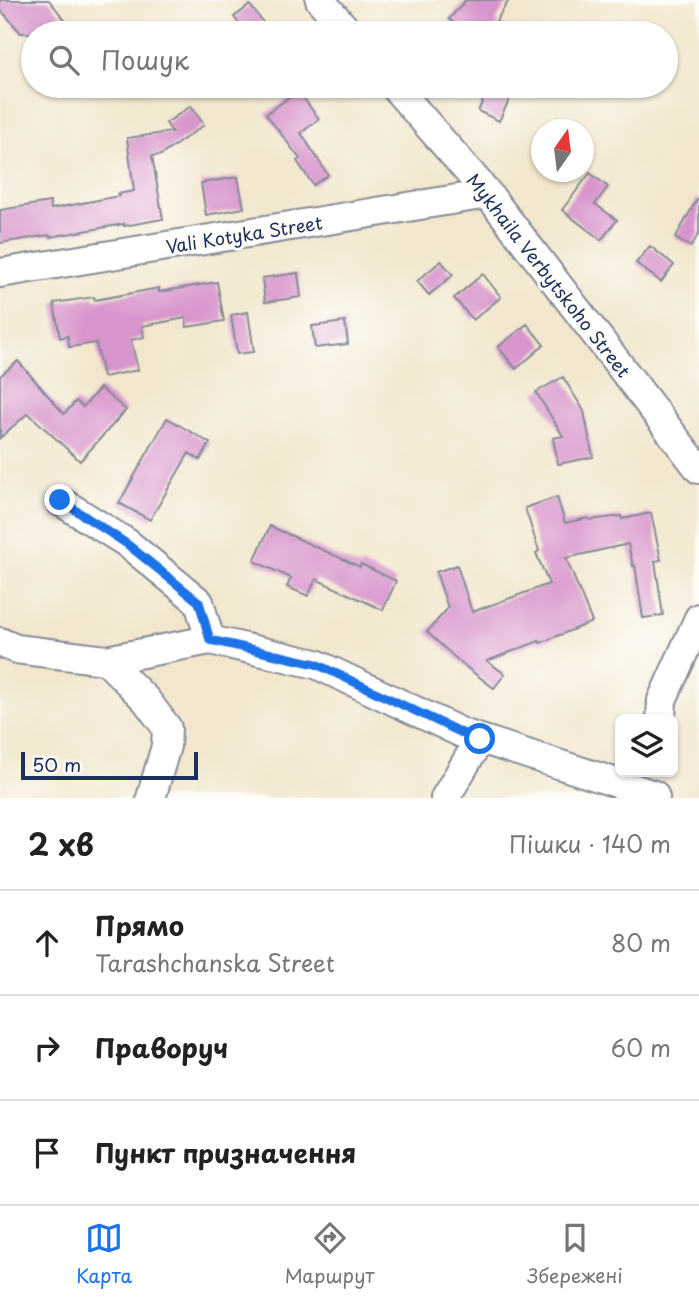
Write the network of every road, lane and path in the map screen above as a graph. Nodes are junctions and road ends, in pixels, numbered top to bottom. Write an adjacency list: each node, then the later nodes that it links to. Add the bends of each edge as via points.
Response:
1 (320, 0): 2 (street)
2 (338, 21)
3 (404, 98): 4 (street, Mykhaila Verbytskoho Street)
4 (488, 194): 5 (street, Vali Kotyka Street); 6 (street, Mykhaila Verbytskoho Street)
5 (0, 273)
6 (699, 469)
7 (60, 500): 9 (street, via 127,544 199,602)
8 (699, 618): 12 (street, via 662,700)
9 (210, 640): 11 (street); 13 (street, via 316,664)
10 (0, 642): 11 (street, via 16,649)
11 (106, 660): 15 (street, via 167,728)
12 (661, 714)
13 (480, 739): 14 (street); 16 (street)
14 (655, 788)
15 (150, 798)
16 (445, 798)

